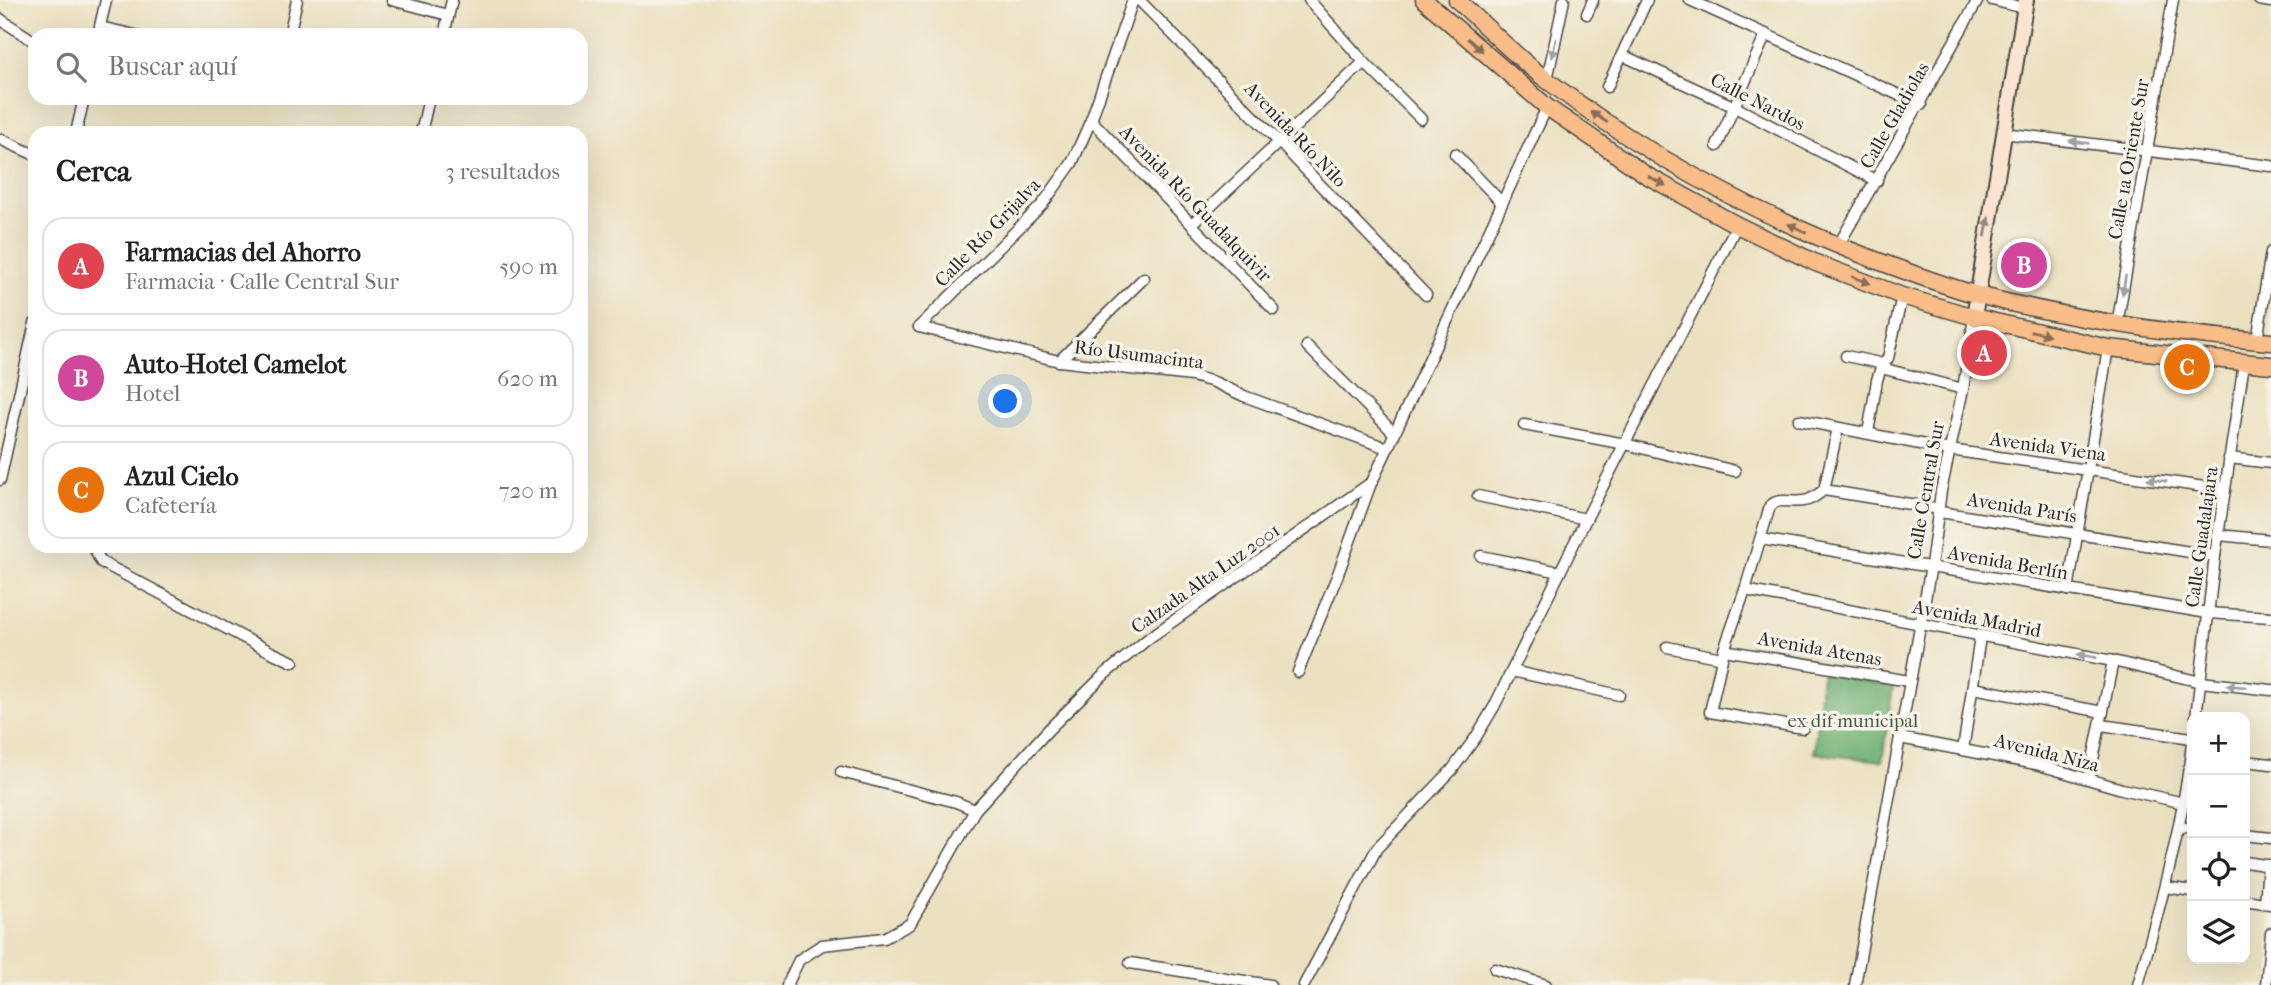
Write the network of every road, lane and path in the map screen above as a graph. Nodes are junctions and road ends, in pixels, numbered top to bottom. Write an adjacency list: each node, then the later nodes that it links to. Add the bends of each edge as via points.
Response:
1 (106, 0): 23 (street)
2 (298, 0): 24 (street)
3 (392, 0): 21 (street)
4 (452, 0): 21 (street)
5 (1133, 0): 38 (street, Calle Río Grijalva)
6 (1139, 0): 43 (street, Avenida Río Nilo)
7 (1309, 0): 29 (street)
8 (1424, 0): 35 (main road, one-way to 35)
9 (1457, 0): 30 (main road)
10 (1564, 0): 30 (street, one-way to 30)
11 (1593, 0): 20 (street)
12 (1647, 0): 28 (street)
13 (1689, 0): 26 (street)
14 (1978, 0): 32 (street, Calle Gladiolas)
15 (1992, 0): 19 (street)
16 (2173, 0): 45 (street, Calle 1a Oriente Sur)
17 (2259, 0): 18 (street)
18 (2271, 2)
19 (2025, 4): 41 (street, Calle Central Sur)
20 (1587, 14)
21 (448, 15): 25 (street)
22 (0, 19): 27 (street)
23 (100, 28)
24 (291, 28)
25 (445, 28)
26 (1766, 33): 32 (street); 36 (street)
27 (28, 37)
28 (1622, 55): 31 (street); 36 (street, Calle Nardos)
29 (1364, 62): 37 (street); 43 (street)
30 (1547, 80): 53 (main road, one-way to 30, via 1734,198 1648,149)
31 (1607, 87)
32 (1920, 104): 49 (street, Calle Gladiolas)
33 (82, 105): 39 (street)
34 (425, 105): 40 (street)
35 (1547, 107): 50 (street, Calzada Alta Luz 2001); 52 (main road, one-way to 52, via 1646,175)
36 (1735, 107): 44 (street); 49 (street, Calle Nardos)
37 (1421, 119)
38 (1091, 120): 51 (street, Avenida Río Guadalquivir); 62 (street, Calle Río Grijalva, via 1072,163 1042,205)
39 (78, 126)
40 (422, 126)
41 (2003, 132): 45 (street, one-way to 41); 56 (street, Calle Central Sur, one-way to 41)
42 (0, 139): 46 (street)
43 (1280, 143): 51 (street); 57 (street, Avenida Río Nilo)
44 (1717, 146)
45 (2147, 151): 48 (street); 61 (street, Calle 1a Oriente Sur, one-way to 61)
46 (28, 152)
47 (1455, 154): 50 (street)
48 (2271, 166)
49 (1877, 181): 53 (street, Calle Gladiolas)
50 (1503, 203): 76 (street, Calzada Alta Luz 2001)
51 (1192, 223): 59 (street, Avenida Río Guadalquivir)
52 (1737, 226): 58 (main road, one-way to 58); 78 (street)
53 (1838, 246): 56 (main road)
54 (2271, 252): 63 (street)
55 (1144, 278): 68 (street)
56 (1976, 294): 60 (street, Calle Central Sur); 61 (main road)
57 (1426, 295)
58 (1902, 296): 60 (main road); 71 (street, via 1888,358)
59 (1274, 310)
60 (1974, 317): 65 (main road, one-way to 65); 72 (street, Calle Central Sur)
61 (2118, 325): 63 (main road)
62 (919, 327): 68 (street, Río Usumacinta)
63 (2264, 342)
64 (1307, 346): 76 (street)
65 (2108, 348): 69 (main road); 83 (street)
66 (28, 354): 85 (street)
67 (1846, 356): 71 (street, via 1879,363)
68 (1059, 361): 79 (street, Río Usumacinta, via 1192,376)
69 (2244, 363): 70 (main road); 81 (street, Calle Guadalajara)
70 (2271, 365)
71 (1881, 368): 72 (street); 77 (street)
72 (1963, 389): 80 (street, Calle Central Sur)
73 (1799, 420): 75 (street, Avenida Viena)
74 (1524, 425): 78 (street)
75 (1838, 428): 77 (street, Avenida Viena); 87 (street)
76 (1393, 432): 79 (street, Calzada Alta Luz 2001)
77 (1868, 433): 80 (street, Avenida Viena)
78 (1625, 444): 84 (street); 91 (street)
79 (1387, 448): 86 (street, Calzada Alta Luz 2001)
80 (1950, 450): 83 (street, Avenida Viena); 90 (street, Calle Central Sur)
81 (2229, 458): 82 (street); 88 (street, Calle Guadalajara)
82 (2271, 463)
83 (2089, 469): 88 (street, Avenida Viena, one-way to 83); 92 (street)
84 (1735, 471)
85 (0, 480)
86 (1371, 482): 112 (street); 131 (street, Calzada Alta Luz 2001, via 1105,674)
87 (1824, 490): 90 (street, Avenida París); 94 (street, via 1804,501 1776,501 1769,506)
88 (2224, 490): 93 (street, Calle Guadalajara)
89 (1478, 496): 91 (street)
90 (1940, 512): 92 (street, Avenida París); 99 (street, Calle Central Sur)
91 (1586, 519): 100 (street)
92 (2078, 534): 98 (street, Avenida París); 102 (street)
93 (2218, 535): 95 (street); 98 (street, Calle Guadalajara)
94 (1761, 539): 99 (street, Avenida Berlín); 101 (street)
95 (2271, 540)
96 (96, 553): 110 (street, via 101,562)
97 (1481, 556): 100 (street)
98 (2215, 556): 103 (street, Calle Guadalajara)
99 (1931, 566): 102 (street, Avenida Berlín); 105 (street, Calle Central Sur)
100 (1560, 572): 111 (street)
101 (1745, 590): 105 (street, Avenida Madrid); 108 (street)
102 (2068, 590): 103 (street, Avenida Berlín)
103 (2208, 613): 104 (street, Avenida Berlín); 114 (street, Calle Guadalajara)
104 (2271, 617)
105 (1919, 625): 106 (street, Avenida Madrid); 113 (street, Calle Central Sur)
106 (1980, 637): 109 (street, Avenida Madrid, one-way to 106); 115 (street)
107 (1667, 647): 108 (street, Avenida Atenas)
108 (1723, 654): 113 (street, Avenida Atenas); 121 (street, via 1710,712)
109 (2113, 661): 114 (street, Avenida Madrid); 118 (street)
110 (293, 662)
111 (1512, 671): 117 (street); 149 (street, via 1452,770 1377,848)
112 (1298, 672)
113 (1909, 681): 122 (street, Calle Central Sur)
114 (2201, 682): 116 (street, Avenida Madrid, one-way to 114); 119 (street, Calle Guadalajara)
115 (1973, 688): 118 (street); 124 (street)
116 (2271, 690)
117 (1619, 695)
118 (2103, 712): 120 (street)
119 (2197, 712)
120 (2101, 724): 123 (street); 129 (street)
121 (1804, 728)
122 (1900, 738): 124 (street, Avenida Niza); 151 (street, Calle Central Sur)
123 (2187, 739)
124 (1963, 750): 129 (street, Avenida Niza)
125 (2250, 762): 126 (street)
126 (2271, 764)
127 (841, 772): 131 (street)
128 (2189, 775): 130 (street)
129 (2089, 779): 130 (street, Avenida Niza)
130 (2184, 803): 132 (street)
131 (975, 810): 147 (street, Calzada Alta Luz 2001, via 910,924 884,938 822,945 799,960)
132 (2179, 827): 133 (street); 138 (street)
133 (2187, 828)
134 (2250, 836): 135 (street)
135 (2271, 838)
136 (2250, 863): 137 (street)
137 (2270, 865): 141 (street)
138 (2165, 887): 139 (street); 152 (street)
139 (2187, 890)
140 (2250, 901): 141 (street)
141 (2268, 904)
142 (2271, 933): 146 (street)
143 (1130, 963): 148 (street)
144 (1495, 969): 145 (street)
145 (1518, 981): 150 (street)
146 (2268, 981)
147 (787, 985)
148 (1270, 985)
149 (1304, 985)
150 (1546, 985)
151 (1855, 985)
152 (2138, 985)

